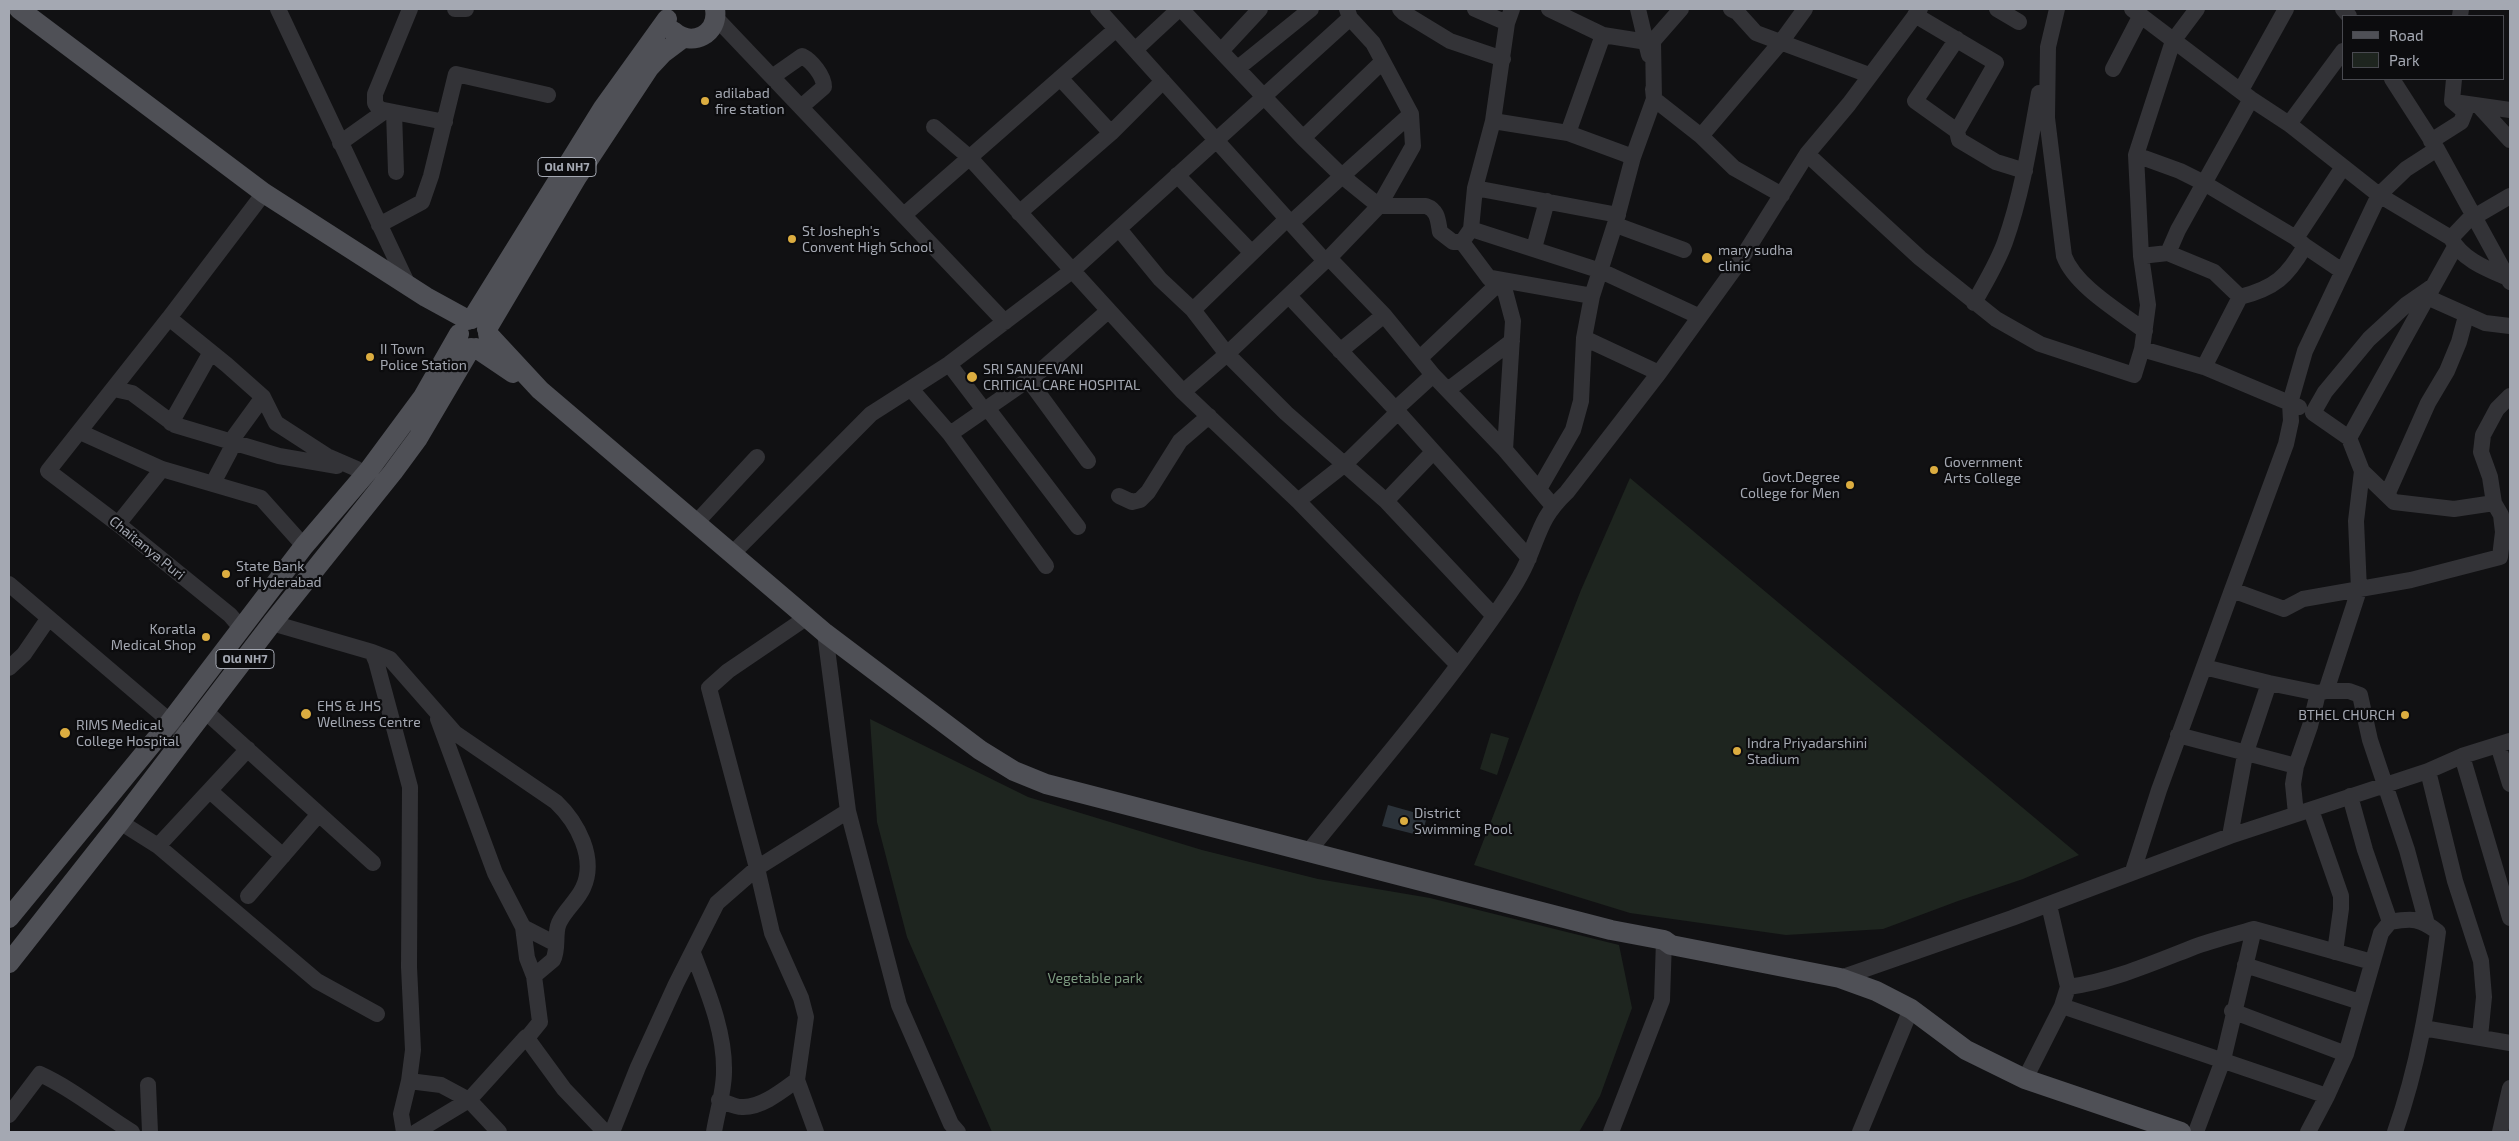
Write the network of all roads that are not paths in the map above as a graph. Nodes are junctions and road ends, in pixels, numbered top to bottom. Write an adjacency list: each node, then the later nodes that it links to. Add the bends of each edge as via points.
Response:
1 (278, 9): 70 (street)
2 (410, 9): 57 (street, via 375,94 379,109)
3 (455, 9): 4 (street)
4 (466, 9)
5 (1098, 9): 28 (street)
6 (1180, 9): 36 (street); 37 (street)
7 (1260, 9): 37 (street)
8 (1311, 9): 41 (street)
9 (1400, 9): 39 (street, via 1450,41)
10 (1475, 9): 26 (street)
11 (1549, 9): 29 (street)
12 (1638, 9): 33 (street)
13 (1681, 9): 52 (street, via 1653,41)
14 (1805, 9): 34 (street)
15 (1997, 9): 27 (street)
16 (2057, 9): 35 (street)
17 (2197, 9): 32 (street)
18 (24, 10): 83 (main road)
19 (1736, 10): 34 (street, via 1756,33)
20 (716, 11): 30 (main road, Old NH7, via 710,31 704,36); 44 (street)
21 (2280, 11): 49 (street)
22 (1917, 12): 31 (street); 43 (street)
23 (2137, 12): 32 (street); 42 (street)
24 (668, 14): 30 (main road, Old NH7, via 672,30); 125 (main road, Old NH7, via 602,108)
25 (1348, 14): 40 (street, via 1373,43); 51 (street)
26 (1510, 16): 39 (street)
27 (2019, 22)
28 (1115, 30): 36 (street); 45 (street)
29 (1603, 35): 33 (street); 65 (street)
30 (683, 38): 125 (main road, Old NH7, via 649,68)
31 (1957, 39): 63 (street, via 1996,62); 63 (street, via 1915,101)
32 (2173, 41): 49 (street); 73 (street)
33 (1647, 42): 52 (street)
34 (1781, 42): 43 (street); 66 (street)
35 (2048, 47): 77 (street); 124 (street, via 2047,118 2064,256 2084,283)
36 (1136, 49): 48 (street)
37 (1221, 51): 41 (street)
38 (2342, 52): 61 (street)
39 (1503, 60): 59 (street)
40 (1382, 62): 58 (street); 67 (street)
41 (1238, 68): 51 (street)
42 (2113, 69)
43 (1869, 75): 72 (street)
44 (772, 77): 55 (street); 55 (street, via 802,56 808,59 824,81 824,87)
45 (1060, 78): 64 (street); 74 (street)
46 (2393, 80): 71 (street)
47 (2454, 80): 53 (street)
48 (1163, 81): 64 (street); 68 (street)
49 (2246, 94): 61 (street); 81 (street)
50 (548, 95): 60 (street, via 456,74)
51 (1263, 97): 67 (street); 68 (street)
52 (1654, 99): 66 (street); 75 (street)
53 (2452, 101): 54 (street); 71 (street, via 2465,112 2461,122)
54 (2480, 106): 56 (street); 69 (street)
55 (801, 108): 90 (street)
56 (2510, 110)
57 (390, 112): 60 (street); 70 (street); 78 (street)
58 (1412, 114): 80 (street); 88 (street, via 1413,146)
59 (1493, 121): 65 (street); 82 (street)
60 (445, 122): 94 (street, via 422,202)
61 (2289, 124): 76 (street)
62 (934, 128): 74 (street)
63 (1957, 131): 77 (street, via 1959,140 1996,162)
64 (1111, 133): 89 (street)
65 (1568, 133): 75 (street)
66 (1701, 136): 85 (street, via 1734,168)
67 (1303, 138): 80 (street)
68 (1218, 139): 79 (street); 93 (street)
69 (2510, 140)
70 (340, 143): 94 (street)
71 (2434, 145): 84 (street); 91 (street)
72 (1807, 154): 85 (street); 115 (street)
73 (2136, 154): 81 (street); 103 (street)
74 (969, 157): 89 (street); 90 (street)
75 (1633, 157): 92 (street)
76 (2343, 167): 84 (street); 97 (street)
77 (2025, 171): 115 (street, via 2005,241)
78 (396, 172)
79 (1177, 174): 95 (street); 101 (street)
80 (1342, 176): 88 (street); 93 (street)
81 (2204, 183): 97 (street); 102 (street)
82 (1475, 188): 87 (street); 96 (street)
83 (264, 193): 110 (main road); 121 (street)
84 (2379, 195): 98 (street); 107 (street)
85 (1782, 196): 119 (street, via 1740,262)
86 (2510, 196): 91 (street)
87 (1547, 201): 92 (street); 99 (street)
88 (1379, 206): 96 (street, via 1432,208 1440,232 1453,242); 104 (street)
89 (1019, 213): 105 (street)
90 (904, 215): 122 (street)
91 (2474, 216): 98 (street); 108 (street)
92 (1617, 218): 100 (street, via 1616,225); 106 (street)
93 (1289, 221): 101 (street); 104 (street)
94 (379, 225): 110 (street)
95 (1119, 229): 105 (street); 116 (street, via 1160,279)
96 (1466, 236): 99 (street); 109 (street)
97 (2301, 242): 107 (street); 114 (street, via 2296,261 2279,281 2265,291)
98 (2453, 242): 108 (street, via 2479,265); 111 (street)
99 (1534, 248): 106 (street)
100 (1684, 250)
101 (1252, 253): 116 (street)
102 (2168, 253): 103 (street); 114 (street, via 2214,272)
103 (2141, 256): 124 (street, via 2148,305)
104 (1327, 259): 112 (street); 118 (street)
105 (1073, 270): 117 (street); 122 (street)
106 (1601, 271): 113 (street); 119 (street)
107 (2342, 271): 144 (street, via 2305,351)
108 (2509, 280)
109 (1494, 281): 113 (street); 127 (street, via 1505,291 1513,321); 132 (street)
110 (408, 285): 125 (main road)
111 (2431, 292): 120 (street); 147 (street, via 2407,304 2364,344 2325,392); 152 (street)
112 (1289, 296): 129 (street); 131 (street)
113 (1592, 296): 126 (street)
114 (2240, 297): 134 (street)
115 (1974, 303): 128 (street, via 2040,344 2134,375)
116 (1194, 310): 131 (street)
117 (1108, 311): 137 (street); 141 (street)
118 (1384, 315): 129 (street); 132 (street)
119 (1698, 316): 135 (street)
120 (2466, 316): 123 (street, via 2485,323); 164 (street, via 2448,371 2428,403)
121 (169, 318): 130 (street); 138 (street)
122 (1005, 322): 133 (street)
123 (2510, 326)
124 (2145, 331): 128 (street)
125 (473, 333): 160 (main road, Old NH7); 171 (main road); 183 (main road, Old NH7, via 418,438)
126 (1584, 338): 135 (street); 163 (street, via 1581,401 1573,430)
127 (1512, 341): 140 (street); 154 (street)
128 (2142, 349): 134 (street)
129 (1340, 351): 146 (street)
130 (211, 352): 143 (street); 149 (street)
131 (1227, 354): 141 (street); 158 (street, via 1286,413)
132 (1420, 358): 136 (street)
133 (949, 364): 139 (street); 145 (street)
134 (2204, 367): 144 (street)
135 (1659, 373): 169 (street)
136 (1433, 375): 140 (street); 146 (street, via 1399,406)
137 (1028, 379): 145 (street); 157 (street)
138 (114, 389): 149 (street, via 132,393); 150 (street)
139 (911, 389): 151 (street); 174 (street, via 871,414)
140 (1449, 389): 154 (street)
141 (1183, 392): 148 (street)
142 (2510, 396): 168 (street, via 2497,409 2482,435 2482,452)
143 (263, 398): 153 (street); 160 (street, via 276,423 328,456)
144 (2290, 403): 147 (street); 178 (street, via 2291,421 2286,444)
145 (984, 410): 151 (street); 172 (street, via 991,413)
146 (1398, 412): 155 (street); 158 (street)
147 (2313, 414): 152 (street)
148 (1209, 416): 165 (street, via 1180,441 1140,500 1132,502); 166 (street)
149 (171, 423): 153 (street)
150 (80, 432): 159 (street); 170 (street, Chaitanya Puri, via 48,471)
151 (950, 434): 176 (street)
152 (2349, 438): 161 (street)
153 (231, 442): 160 (street, via 279,456); 162 (street, via 230,451)
154 (1505, 450): 163 (street)
155 (1433, 452): 167 (street); 175 (street)
156 (757, 457): 171 (street)
157 (1088, 461)
158 (1345, 464): 166 (street); 167 (street)
159 (162, 469): 162 (street); 170 (street)
160 (363, 469): 173 (main road, Old NH7)
161 (2362, 471): 164 (street); 179 (street, via 2356,521)
162 (213, 483): 173 (street, via 261,498)
163 (1539, 489): 169 (street)
164 (2386, 495): 168 (street, via 2394,502 2454,509)
165 (1119, 496)
166 (1298, 501): 187 (street)
167 (1386, 501): 180 (street)
168 (2494, 503): 179 (street, via 2501,515 2503,532 2500,557)
169 (1553, 506): 175 (street, via 1539,527)
170 (118, 524): 184 (street, Chaitanya Puri, via 230,615)
171 (696, 524): 174 (main road)
172 (1078, 527)
173 (304, 546): 184 (main road, Old NH7)
174 (732, 554): 181 (main road)
175 (1529, 558): 180 (street)
176 (1046, 566)
177 (9, 584): 182 (street)
178 (2232, 590): 179 (street, via 2284,609 2303,598); 188 (street)
179 (2359, 590): 191 (street)
180 (1494, 616): 187 (street)
181 (806, 618): 185 (main road); 216 (street, via 728,671 709,688)
182 (48, 619): 189 (street, via 24,654); 194 (street)
183 (272, 623): 186 (street); 192 (main road, Old NH7)
184 (242, 629): 194 (main road, Old NH7)
185 (825, 633): 207 (street); 213 (main road, via 980,750 1014,771 1046,784)
186 (372, 652): 193 (street, via 390,659); 250 (street, via 410,787 413,1050)
187 (1458, 666): 213 (street)
188 (2204, 666): 190 (street); 196 (street)
189 (9, 668)
190 (2269, 684): 191 (street); 199 (street)
191 (2322, 692): 201 (street); 203 (street, via 2349,691 2360,695 2370,740)
192 (205, 711): 195 (main road, Old NH7); 198 (street)
193 (435, 712): 224 (street, via 455,733 556,802 568,814 582,838 586,855 585,882); 226 (street, via 495,873)
194 (170, 722): 195 (street); 220 (main road, Old NH7)
195 (186, 735): 210 (main road, Old NH7)
196 (2178, 735): 199 (street); 217 (street)
197 (2504, 743): 200 (street); 204 (street)
198 (248, 749): 205 (street); 209 (street)
199 (2245, 755): 201 (street); 211 (street)
200 (2462, 756): 202 (street); 221 (street)
201 (2296, 766): 208 (street, via 2293,784)
202 (2428, 771): 203 (street); 243 (street, via 2455,881 2481,961 2484,997)
203 (2386, 784): 206 (street); 223 (street)
204 (2510, 784)
205 (210, 791): 212 (street); 214 (street)
206 (2350, 796): 208 (street); 222 (street)
207 (848, 811): 216 (street); 266 (street, via 899,1005 951,1124)
208 (2304, 812): 211 (street); 229 (street, via 2341,896)
209 (319, 814): 214 (street); 215 (street)
210 (120, 822): 212 (street); 232 (main road, Old NH7)
211 (2230, 836): 217 (street)
212 (158, 846): 241 (street, via 317,981)
213 (1308, 852): 227 (main road, via 1611,930)
214 (283, 856): 218 (street)
215 (373, 863)
216 (757, 868): 230 (street, via 717,903); 249 (street, via 772,932 806,1017)
217 (2134, 871): 219 (street)
218 (248, 896)
219 (2049, 905): 235 (street); 236 (street)
220 (9, 918)
221 (2510, 918)
222 (2390, 922): 223 (street, via 2410,918); 231 (street, via 2381,933)
223 (2427, 924): 242 (street, via 2438,932)
224 (558, 925): 226 (street); 228 (street)
225 (2254, 929): 229 (street); 233 (street); 236 (street, via 2092,984)
226 (530, 930): 228 (street); 234 (street, via 528,966)
227 (1664, 940): 235 (main road, via 1671,945); 267 (street, via 1662,1000)
228 (556, 944): 234 (street, via 552,963)
229 (2335, 952): 231 (street)
230 (692, 953): 255 (street, via 719,1031 724,1072); 263 (street, via 638,1067)
231 (2372, 962): 237 (street)
232 (9, 963)
233 (2245, 965): 237 (street); 240 (street)
234 (534, 976): 244 (street, via 540,1022)
235 (1840, 978): 239 (main road)
236 (2068, 987): 238 (street)
237 (2360, 1002): 246 (street)
238 (2062, 1006): 247 (street); 248 (street)
239 (1911, 1009): 248 (main road, via 1966,1050); 268 (street)
240 (2232, 1011): 246 (street); 247 (street)
241 (377, 1014)
242 (2423, 1028): 243 (street); 272 (street, via 2418,1059)
243 (2480, 1037): 245 (street)
244 (527, 1038): 254 (street); 262 (street, via 564,1090)
245 (2510, 1042)
246 (2346, 1054): 253 (street)
247 (2223, 1060): 253 (street); 270 (street)
248 (2025, 1079): 269 (main road)
249 (797, 1080): 255 (street, via 752,1107); 265 (street)
250 (410, 1081): 254 (street, via 441,1085); 259 (street, via 401,1114)
251 (148, 1085): 258 (street)
252 (2510, 1088): 273 (street)
253 (2327, 1096): 271 (street)
254 (469, 1100): 260 (street); 261 (street)
255 (719, 1100): 264 (street)
256 (9, 1115): 257 (street, via 40,1074 70,1089 87,1104)
257 (132, 1132)
258 (150, 1132)
259 (404, 1132)
260 (416, 1132)
261 (500, 1132)
262 (605, 1132)
263 (612, 1132)
264 (714, 1132)
265 (816, 1132)
266 (958, 1132)
267 (1611, 1132)
268 (1860, 1132)
269 (2181, 1132)
270 (2196, 1132)
271 (2308, 1132)
272 (2396, 1132)
273 (2500, 1132)

